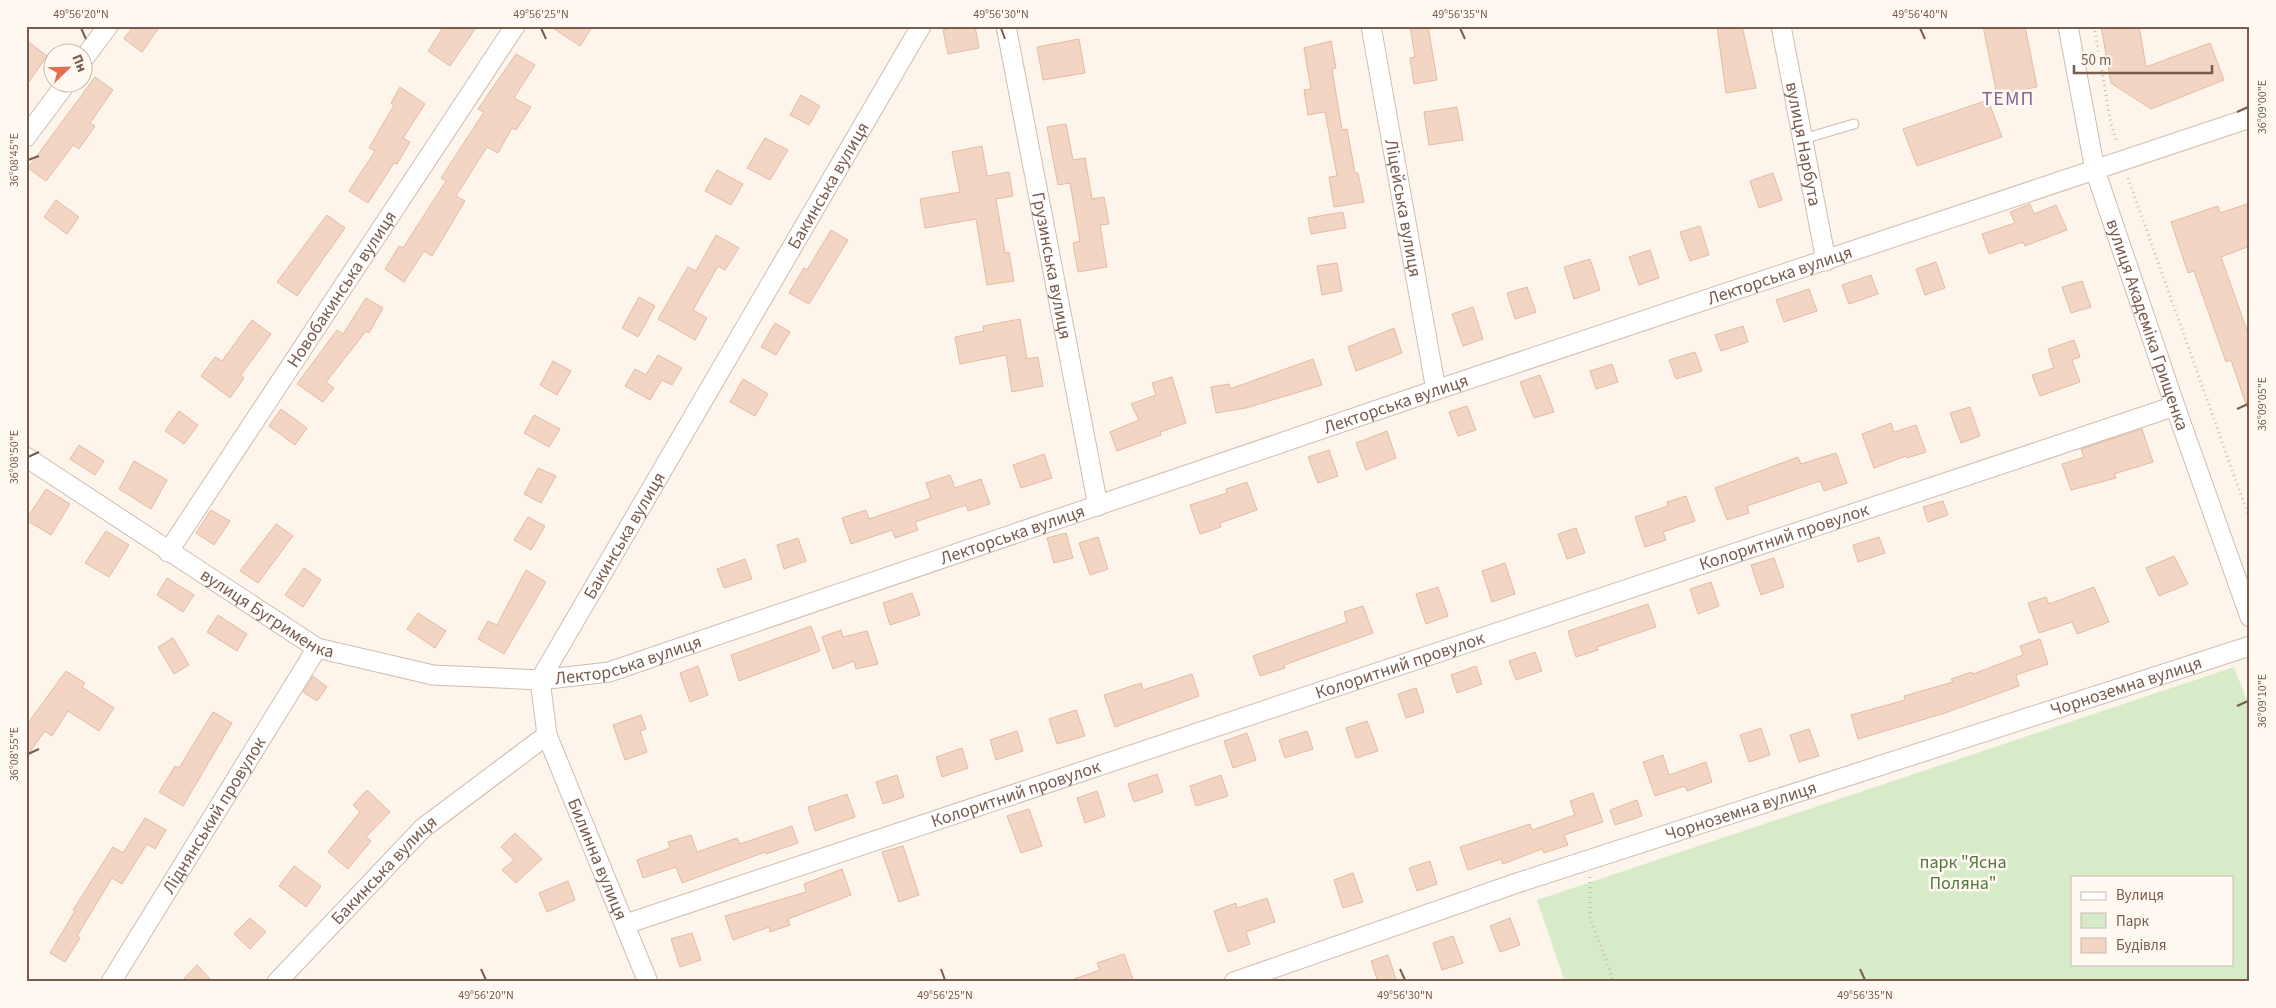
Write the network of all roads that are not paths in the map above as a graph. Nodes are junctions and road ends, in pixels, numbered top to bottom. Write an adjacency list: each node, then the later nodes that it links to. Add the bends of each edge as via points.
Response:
1 (108, 26): 8 (street)
2 (515, 26): 20 (street, Новобакинська вулиця)
3 (921, 26): 24 (street, Бакинська вулиця)
4 (1006, 26): 19 (street, Грузинська вулиця)
5 (1371, 26): 16 (street, Ліцейська вулиця)
6 (1781, 26): 13 (street, вулиця Нарбута)
7 (2068, 26): 14 (street, вулиця Академіка Грищенка)
8 (92, 48)
9 (60, 92): 12 (street)
10 (2250, 118): 14 (street, Лекторська вулиця)
11 (1854, 124): 13 (lane)
12 (26, 137)
13 (1802, 138): 15 (street, вулиця Нарбута)
14 (2095, 170): 15 (street, Лекторська вулиця); 17 (street, вулиця Академіка Грищенка)
15 (1826, 261): 16 (street, Лекторська вулиця)
16 (1436, 390): 19 (street, Лекторська вулиця)
17 (2175, 406): 21 (street, вулиця Академіка Грищенка); 26 (street, Колоритний провулок)
18 (26, 457): 20 (street, вулиця Бугрименка)
19 (1098, 506): 24 (street, Лекторська вулиця, via 609,672)
20 (168, 552): 23 (street, вулиця Бугрименка)
21 (2250, 616)
22 (2250, 646): 30 (street, Чорноземна вулиця, via 1589,860)
23 (317, 648): 24 (street, вулиця Бугрименка, via 433,675); 27 (street, Ліднянський провулок)
24 (540, 680): 25 (street)
25 (547, 735): 26 (street, Билинна вулиця); 28 (street, Бакинська вулиця, via 423,828)
26 (626, 924): 29 (street, Билинна вулиця)
27 (111, 982)
28 (277, 982)
29 (648, 982)
30 (1234, 982)

